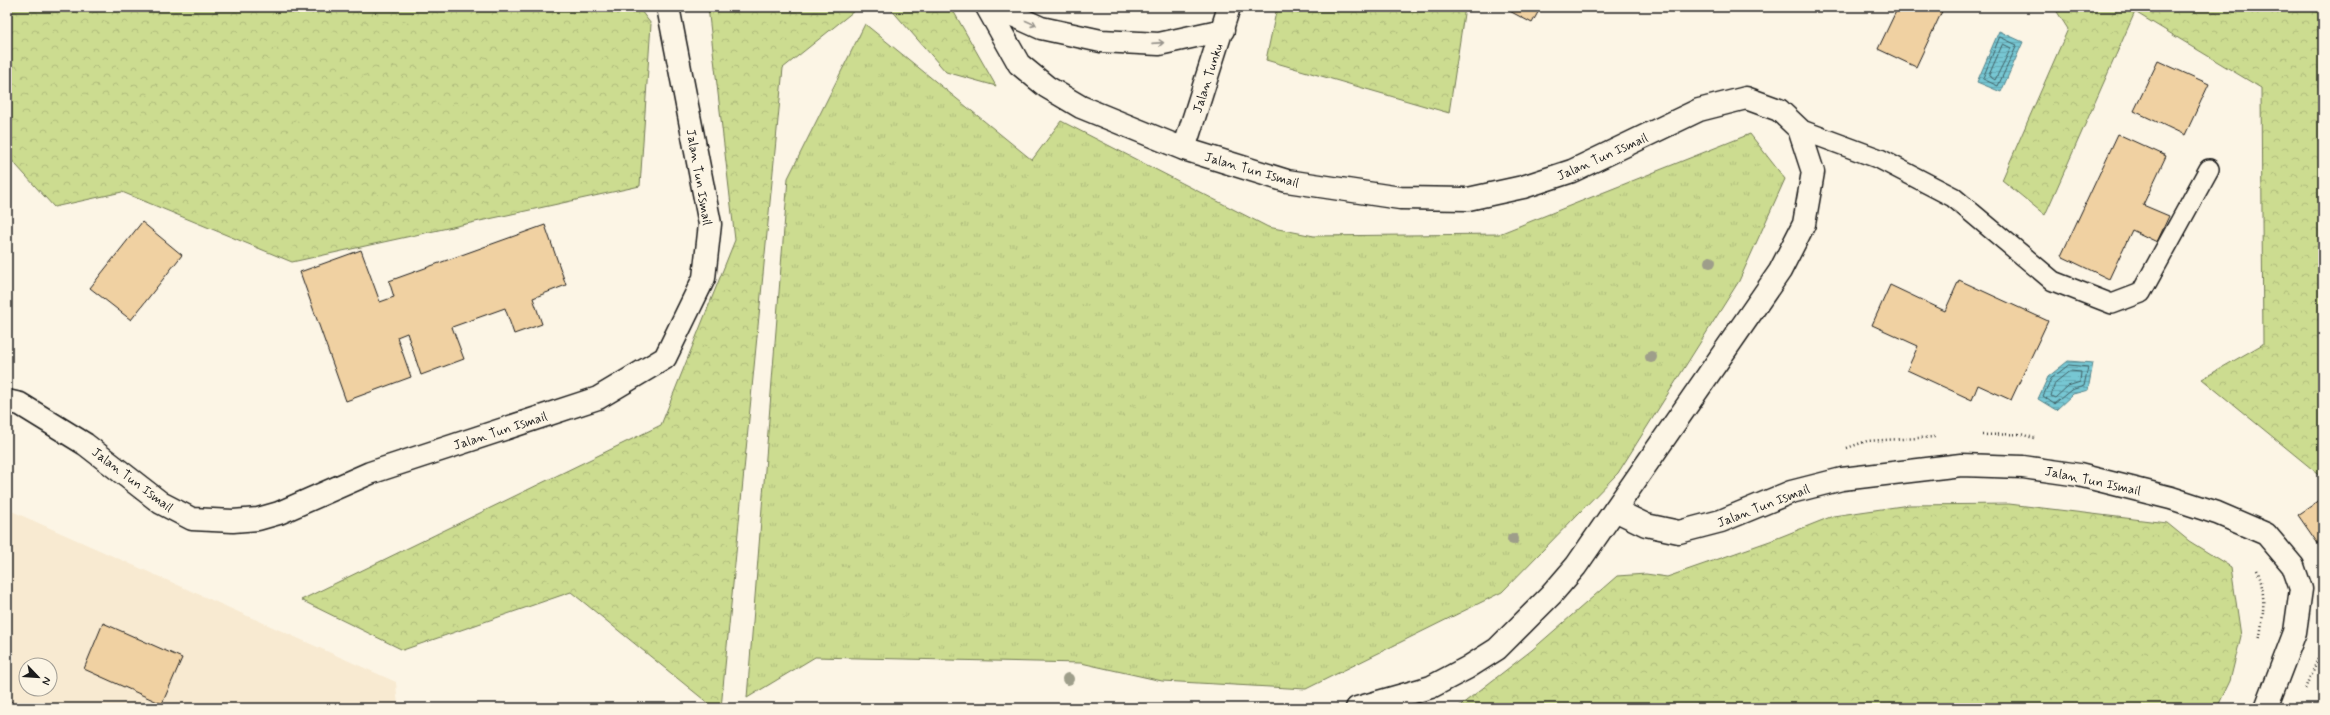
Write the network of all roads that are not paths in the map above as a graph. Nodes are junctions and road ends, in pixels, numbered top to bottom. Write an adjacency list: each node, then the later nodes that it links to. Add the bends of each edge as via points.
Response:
1 (668, 7): 9 (street, Jalan Tun Ismail, via 710,224 704,278 665,358 598,398 370,473 279,513 245,520 192,519 161,503 85,444 20,404)
2 (987, 7): 7 (street, Jalan Tun Ismail, via 1018,64 1047,87 1081,107)
3 (995, 7): 5 (street, one-way to 5, via 1041,28 1101,41 1159,44)
4 (1229, 7): 5 (street, Jalan Tunku)
5 (1223, 30): 7 (street, Jalan Tunku)
6 (1799, 130): 7 (street, Jalan Tun Ismail, via 1779,110 1746,98 1700,110 1572,171 1523,188 1468,199 1400,198 1287,181); 8 (lane, via 1880,159 1953,197 2053,281 2112,304 2141,293); 10 (street, Jalan Tun Ismail, via 1813,172 1804,224 1794,246 1780,271)
7 (1184, 149)
8 (2209, 169)
9 (7, 401)
10 (1615, 510): 11 (street, Jalan Tun Ismail, via 1566,578 1497,649 1431,687); 12 (street, Jalan Tun Ismail, via 1646,525 1679,532 1721,521 1791,492 1842,479 1961,466 2022,467 2079,475 2171,498 2217,513 2266,534 2293,566 2301,589 2295,632)
11 (1357, 708)
12 (2266, 708)

